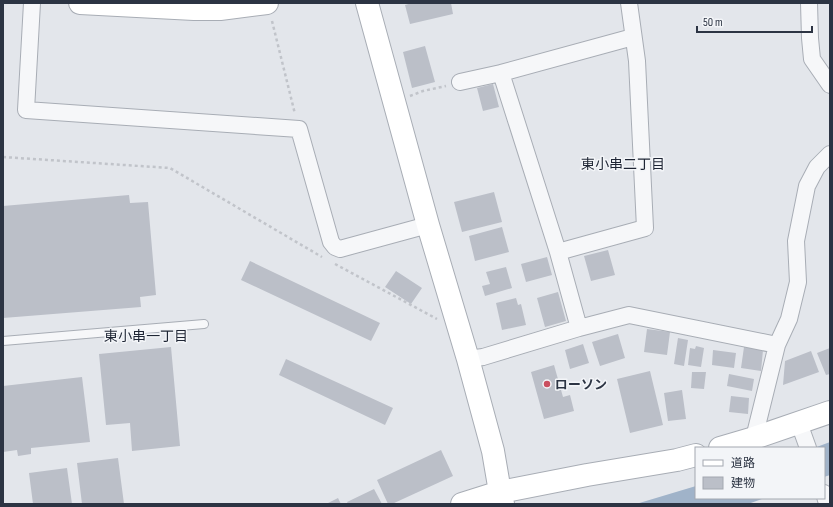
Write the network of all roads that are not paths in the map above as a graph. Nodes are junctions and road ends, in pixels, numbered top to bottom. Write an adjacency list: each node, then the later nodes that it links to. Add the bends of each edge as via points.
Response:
1 (32, 3): 12 (street, via 26,110 299,129 331,242 335,247 340,248)
2 (80, 3): 6 (street)
3 (367, 3): 12 (street)
4 (629, 3): 7 (street)
5 (809, 3): 10 (street, via 812,59)
6 (270, 12)
7 (633, 37): 8 (street); 13 (street, via 637,61 645,228)
8 (501, 73): 9 (street); 13 (street)
9 (460, 82)
10 (830, 85)
11 (830, 154): 17 (street, via 817,167 807,186 796,241 798,282 789,319)
12 (428, 225): 18 (street)
13 (558, 252): 15 (street)
14 (204, 324): 16 (lane)
15 (580, 328): 17 (street, via 629,315); 18 (street, via 483,357)
16 (3, 341)
17 (777, 345): 21 (street)
18 (468, 359): 24 (street, via 493,451)
19 (830, 412): 20 (street)
20 (803, 435): 21 (street)
21 (754, 438): 22 (street)
22 (723, 447)
23 (695, 455): 24 (street, via 587,475)
24 (502, 498): 25 (street)
25 (462, 504)

